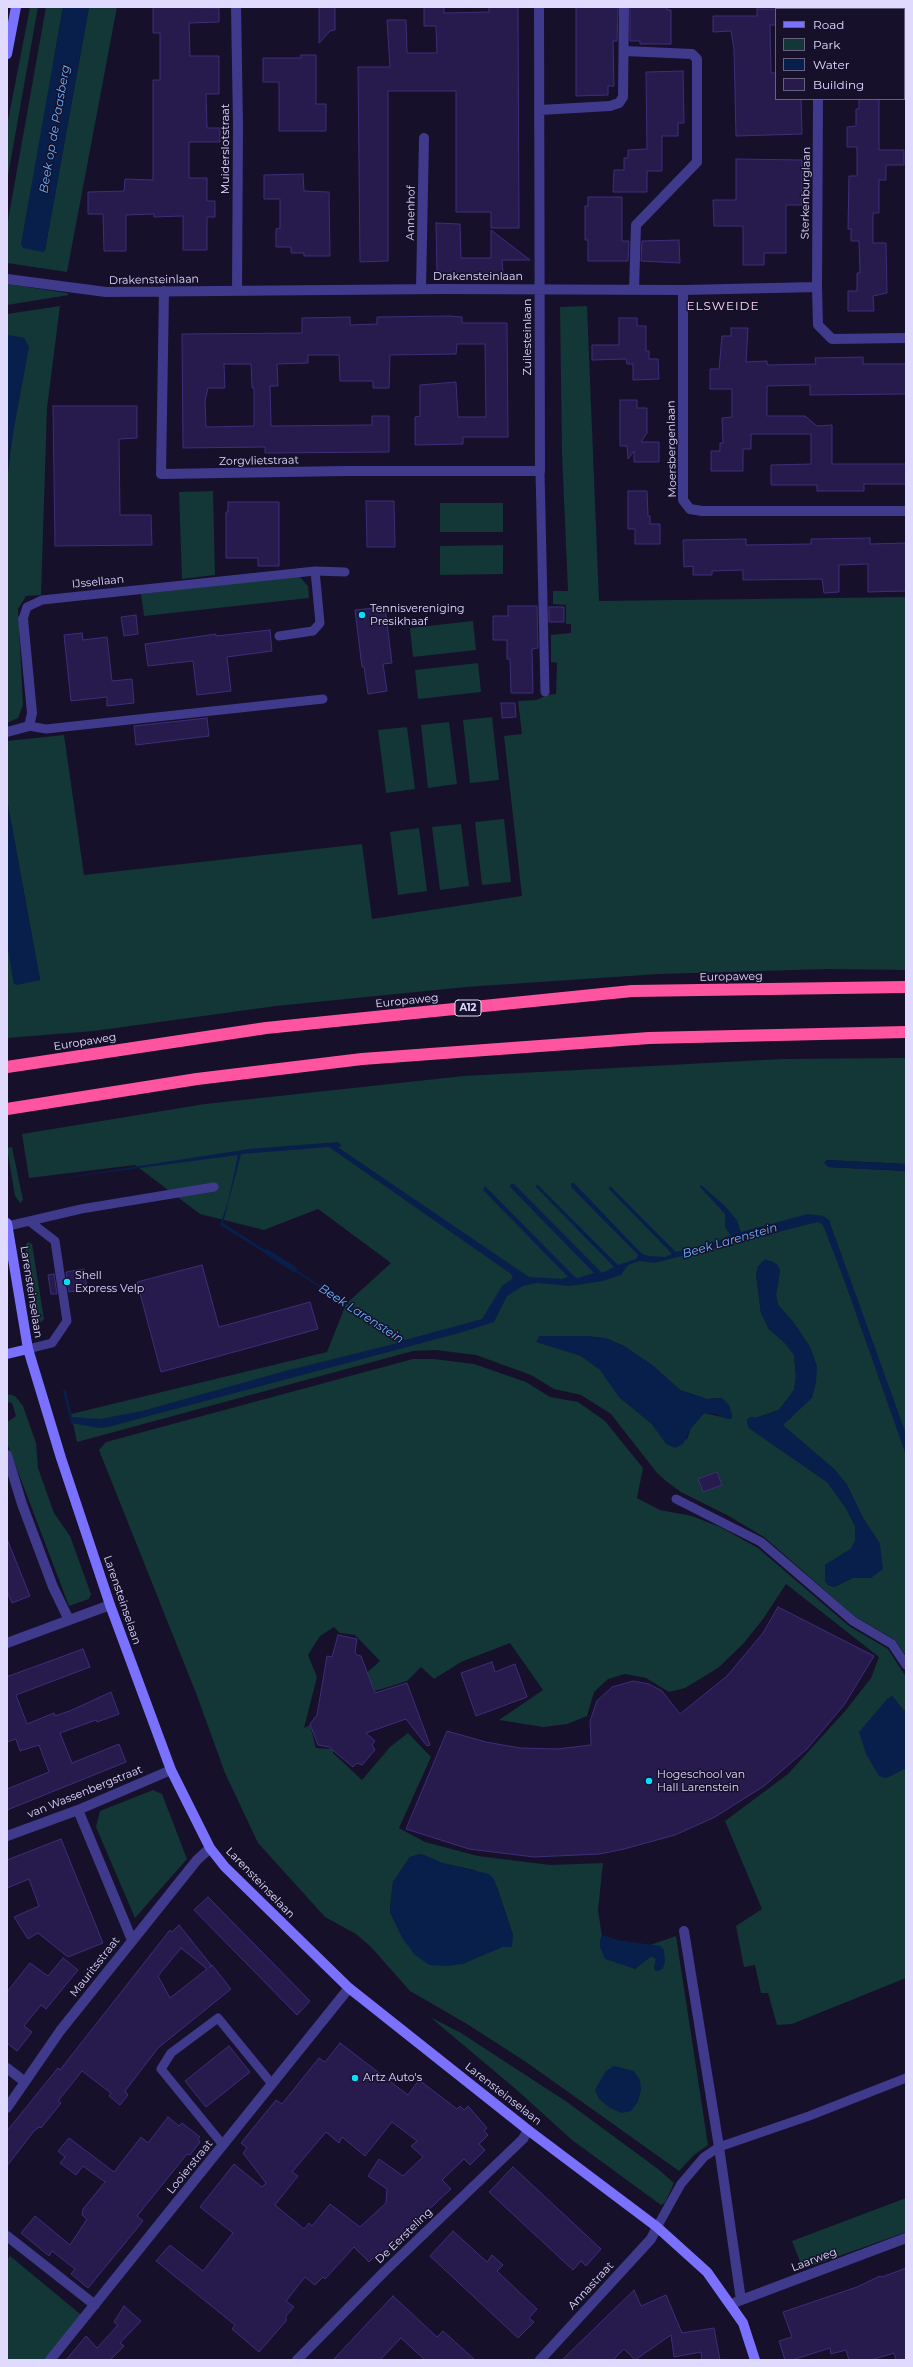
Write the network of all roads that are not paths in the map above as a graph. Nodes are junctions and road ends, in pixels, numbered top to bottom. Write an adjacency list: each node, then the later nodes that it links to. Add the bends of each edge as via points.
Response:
1 (16, 7): 6 (main road)
2 (236, 7): 17 (street, Muiderslotstraat)
3 (539, 7): 8 (street, Zuilesteinlaan)
4 (624, 7): 5 (street)
5 (625, 51): 8 (street, via 623,96 619,103 610,106); 15 (street, via 692,54 697,59 697,162 636,225)
6 (7, 54)
7 (818, 100): 11 (street, Sterkenburglaan)
8 (540, 110): 13 (street, Zuilesteinlaan)
9 (424, 138): 12 (street, Annenhof)
10 (7, 279): 14 (street, Drakensteinlaan, via 91,292)
11 (817, 287): 16 (street, Drakensteinlaan); 18 (street, via 818,325 832,339)
12 (421, 289): 13 (street, Drakensteinlaan); 17 (street, Drakensteinlaan)
13 (540, 289): 15 (street, Drakensteinlaan); 19 (street, Zuilesteinlaan)
14 (164, 290): 17 (street, Drakensteinlaan); 19 (street, Zorgvlietstraat, via 162,474)
15 (634, 290): 16 (street, Drakensteinlaan)
16 (683, 290): 20 (street, Moersbergenlaan, via 684,500 690,509)
17 (237, 291)
18 (906, 338)
19 (540, 471): 25 (lane, Zuilesteinlaan)
20 (906, 511)
21 (315, 571): 22 (lane, IJssellaan); 23 (lane, IJssellaan, via 42,600 27,607); 24 (lane, via 320,623 313,631)
22 (345, 572)
23 (23, 619): 27 (street, IJssellaan, via 32,713)
24 (279, 636)
25 (545, 692)
26 (323, 699): 27 (lane, via 46,729)
27 (29, 726): 28 (street)
28 (7, 732)
29 (906, 987): 31 (highway, Europaweg / A12, via 632,992 266,1028)
30 (906, 1032): 32 (highway, via 649,1038 362,1058 198,1079)
31 (7, 1067)
32 (7, 1109)
33 (214, 1187): 34 (lane, via 81,1209)
34 (29, 1221): 35 (lane); 36 (lane, via 55,1241 67,1322 52,1343)
35 (7, 1224): 36 (main road, Larensteinselaan)
36 (28, 1349): 37 (main road); 40 (main road, Larensteinselaan)
37 (7, 1354)
38 (7, 1456): 41 (street, via 52,1587)
39 (676, 1499): 43 (lane, via 761,1542 853,1621 892,1644)
40 (110, 1605): 41 (street); 44 (main road, Larensteinselaan)
41 (69, 1620): 42 (street)
42 (7, 1643)
43 (906, 1664)
44 (171, 1770): 45 (street, van Wassenbergstraat); 47 (main road, Larensteinselaan)
45 (78, 1810): 46 (street, van Wassenbergstraat); 49 (street)
46 (7, 1836)
47 (210, 1848): 49 (street, Mauritsstraat, via 197,1860); 50 (main road, Larensteinselaan, via 225,1867)
48 (684, 1931): 58 (street)
49 (132, 1940): 53 (street, Mauritsstraat, via 60,2031)
50 (349, 1988): 54 (street, Looierstraat); 56 (main road, Larensteinselaan)
51 (7, 2068): 53 (street)
52 (906, 2078): 58 (lane, via 809,2116)
53 (25, 2082): 55 (street, Mauritsstraat)
54 (272, 2084): 57 (street, Looierstraat); 57 (lane, via 218,2018 171,2053 161,2069)
55 (7, 2108)
56 (528, 2130): 59 (main road, Larensteinselaan); 66 (street, De Eersteling, via 523,2139 385,2271)
57 (223, 2145): 64 (street, Looierstraat)
58 (719, 2147): 59 (lane, via 704,2157 681,2184); 62 (street)
59 (657, 2227): 63 (main road, Larensteinselaan, via 707,2272); 67 (street, Annastraat, via 651,2239)
60 (7, 2236): 64 (street)
61 (906, 2238): 62 (street, Laarweg)
62 (741, 2300): 63 (street, Laarweg)
63 (730, 2304): 68 (main road, Larensteinselaan, via 743,2322)
64 (95, 2305): 65 (street, Looierstraat)
65 (50, 2360)
66 (297, 2360)
67 (540, 2360)
68 (755, 2360)

